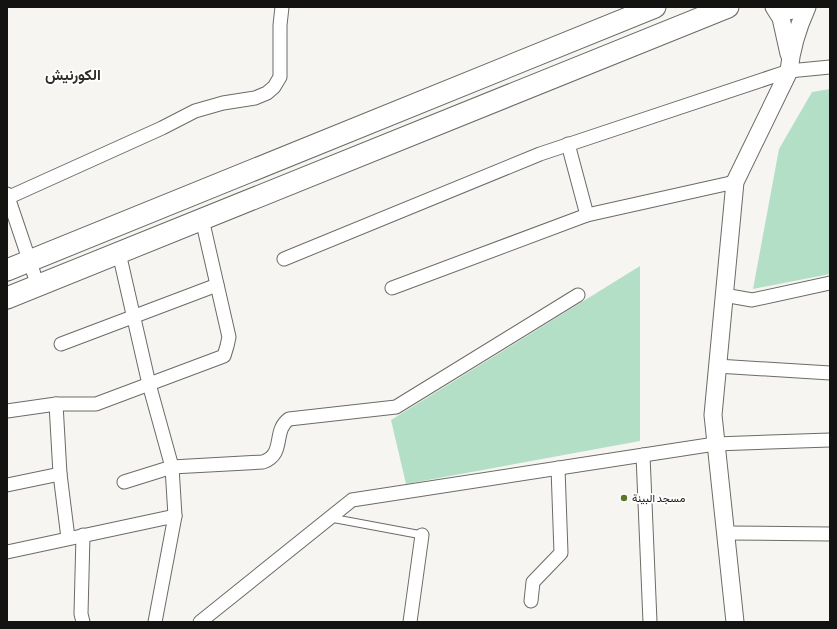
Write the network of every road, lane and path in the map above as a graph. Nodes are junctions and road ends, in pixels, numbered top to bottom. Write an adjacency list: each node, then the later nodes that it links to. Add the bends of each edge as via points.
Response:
1 (282, 7): 12 (street, via 280,78 266,93 255,98 195,111)
2 (655, 7): 17 (main road)
3 (728, 7): 14 (main road)
4 (774, 7): 8 (street, via 781,18 786,36)
5 (778, 7): 6 (main road)
6 (798, 7)
7 (807, 7): 8 (street)
8 (789, 64): 9 (street); 10 (street); 11 (street)
9 (830, 67)
10 (568, 144): 13 (street); 16 (street)
11 (735, 182): 13 (street); 24 (street)
12 (7, 196): 17 (street)
13 (588, 215): 22 (street)
14 (202, 218): 15 (main road); 20 (street)
15 (119, 253): 21 (main road); 26 (street)
16 (284, 259)
17 (30, 261): 18 (main road); 21 (street)
18 (7, 270)
19 (830, 283): 24 (street, via 752,300)
20 (217, 285): 26 (street); 30 (street, via 229,337 224,356)
21 (38, 286): 25 (main road)
22 (392, 288)
23 (578, 295): 36 (street, via 396,407 289,419 282,427 274,456 263,462)
24 (724, 295): 28 (street)
25 (7, 298)
26 (134, 317): 27 (street); 30 (street)
27 (61, 344)
28 (717, 366): 29 (street); 34 (street, via 712,415)
29 (830, 373)
30 (149, 384): 31 (street, via 96,404); 36 (street)
31 (56, 404): 32 (street); 38 (street)
32 (7, 411)
33 (830, 440): 34 (street)
34 (716, 444): 35 (street); 43 (street)
35 (643, 455): 37 (street); 54 (street)
36 (172, 467): 39 (street); 41 (street)
37 (558, 468): 42 (street, via 352,500); 49 (street, via 561,553 533,582)
38 (60, 474): 40 (street); 47 (street)
39 (124, 482)
40 (7, 485)
41 (175, 516): 45 (street); 51 (street)
42 (331, 518): 46 (lane); 52 (street)
43 (725, 533): 44 (street); 55 (street)
44 (830, 534)
45 (83, 535): 47 (street); 50 (street)
46 (422, 535): 53 (street)
47 (68, 538): 48 (street)
48 (7, 552)
49 (531, 601)
50 (83, 622)
51 (155, 622)
52 (200, 622)
53 (410, 622)
54 (650, 622)
55 (735, 622)

